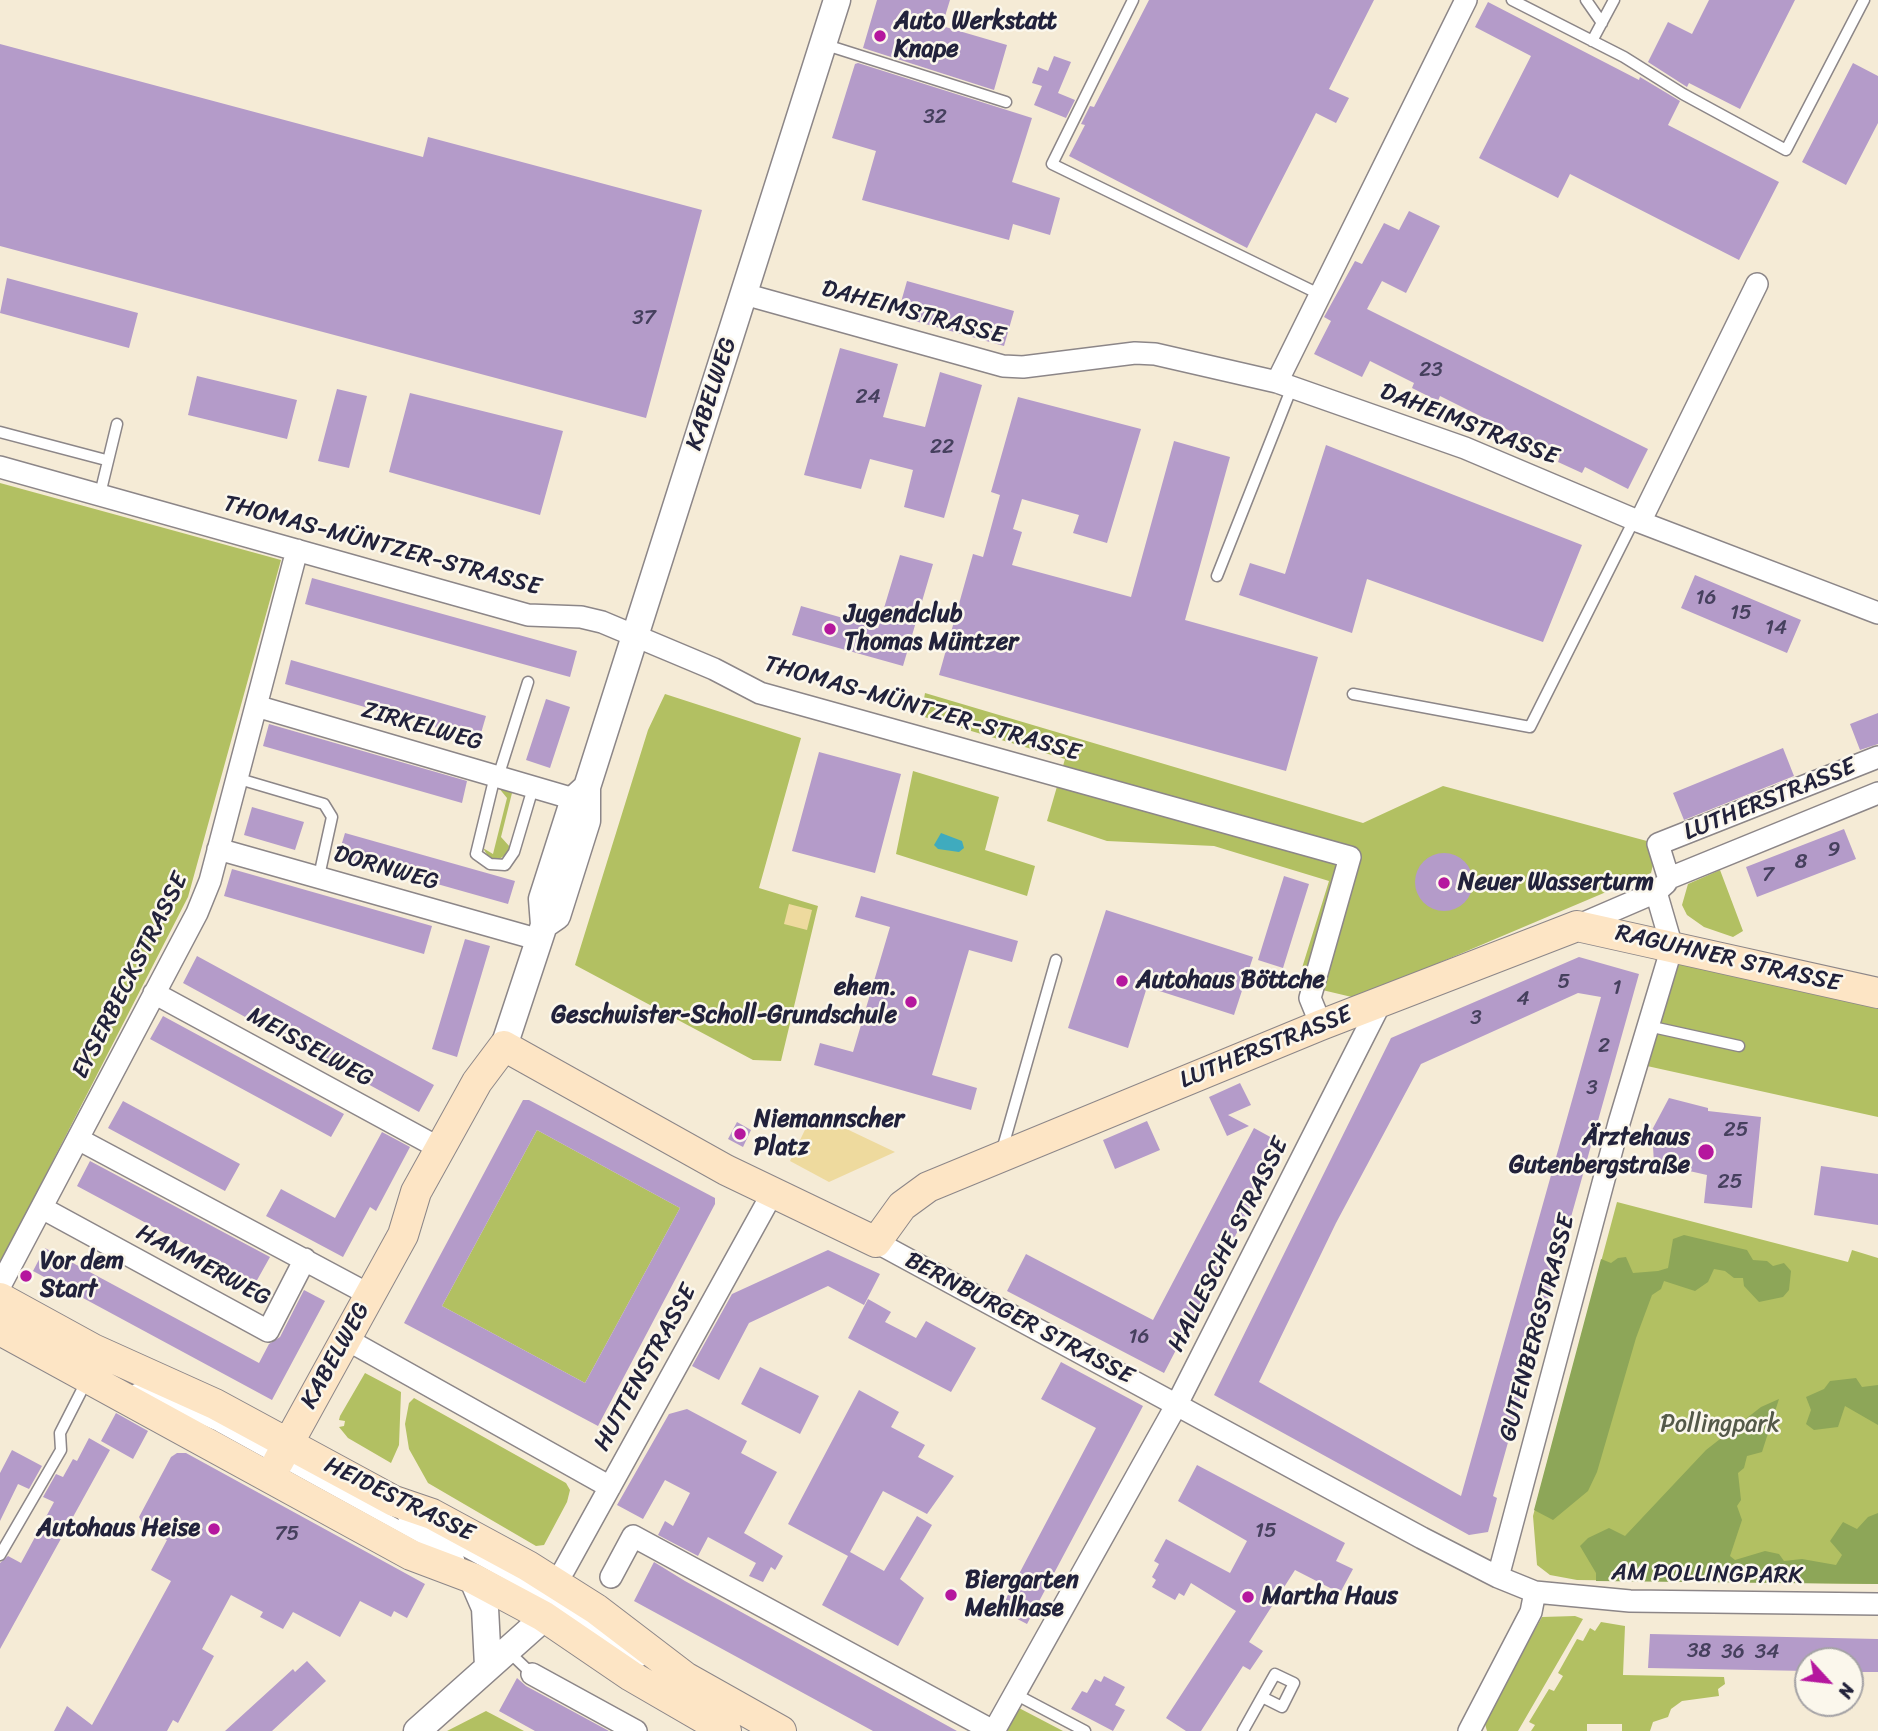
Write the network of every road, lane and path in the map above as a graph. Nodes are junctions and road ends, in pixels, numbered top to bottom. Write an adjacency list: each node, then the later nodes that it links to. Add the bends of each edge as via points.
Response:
1 (837, 0): 10 (street, KABELWEG)
2 (1133, 0): 14 (lane, via 1052,164)
3 (1466, 0): 14 (street)
4 (1512, 0): 9 (lane)
5 (1586, 0): 8 (lane)
6 (1614, 0): 8 (lane)
7 (1864, 0): 9 (lane, via 1786,150)
8 (1602, 23): 9 (lane)
9 (1592, 41)
10 (823, 44): 11 (lane); 13 (street, KABELWEG)
11 (1006, 102)
12 (1757, 284): 21 (street)
13 (744, 293): 15 (street, DAHEIMSTRASSE, via 1003,366 1155,354); 25 (street, KABELWEG)
14 (1319, 294): 15 (street)
15 (1284, 385): 21 (street, DAHEIMSTRASSE, via 1465,448); 23 (lane)
16 (117, 424): 18 (lane)
17 (0, 432): 18 (lane)
18 (106, 460): 20 (lane)
19 (0, 467): 20 (street, THOMAS-MÜNTZER-STRASSE)
20 (100, 494): 22 (street, THOMAS-MÜNTZER-STRASSE)
21 (1637, 521): 24 (street, DAHEIMSTRASSE); 27 (lane, via 1530,727)
22 (297, 550): 25 (street, THOMAS-MÜNTZER-STRASSE, via 528,615 591,619); 28 (street, EYSERBECKSTRASSE)
23 (1217, 576)
24 (1878, 613)
25 (635, 636): 33 (street, KABELWEG); 46 (street, THOMAS-MÜNTZER-STRASSE, via 760,693 1350,857 1310,998)
26 (528, 682): 30 (lane)
27 (1353, 694)
28 (256, 706): 30 (street, ZIRKELWEG); 31 (street, EYSERBECKSTRASSE)
29 (1878, 757): 37 (street, LUTHERSTRASSE, via 1658,844)
30 (496, 776): 32 (street, ZIRKELWEG); 32 (lane, via 476,854 490,864 505,865 514,852)
31 (236, 778): 35 (street, EYSERBECKSTRASSE); 36 (lane, via 324,804 332,817)
32 (533, 788): 33 (street, ZIRKELWEG)
33 (580, 793): 40 (street, KABELWEG, via 587,821 557,916)
34 (1878, 793): 37 (street, LUTHERSTRASSE)
35 (218, 849): 36 (street, DORNWEG); 43 (street, EYSERBECKSTRASSE, via 197,913)
36 (319, 876): 40 (street, DORNWEG)
37 (1672, 877): 38 (street, LUTHERSTRASSE)
38 (1656, 891): 39 (street, LUTHERSTRASSE); 41 (street)
39 (1577, 926): 41 (main road, RAGUHNER STRASSE); 45 (main road, LUTHERSTRASSE)
40 (542, 932): 48 (street, KABELWEG)
41 (1672, 947): 44 (main road, RAGUHNER STRASSE); 47 (street, GUTENBERGSTRASSE)
42 (1056, 960): 52 (lane)
43 (154, 993): 50 (street, EYSERBECKSTRASSE); 51 (street, MEISSELWEG)
44 (1878, 993)
45 (1382, 1000): 46 (main road, LUTHERSTRASSE); 66 (street, HALLESCHE STRASSE)
46 (1321, 1025): 52 (main road, LUTHERSTRASSE)
47 (1648, 1026): 49 (lane); 71 (street, GUTENBERGSTRASSE)
48 (504, 1046): 51 (main road, KABELWEG, via 477,1082); 53 (main road, BERNBURGER STRASSE); 55 (main road, KABELWEG, via 494,1091 426,1215)
49 (1739, 1046)
50 (78, 1139): 54 (street, EYSERBECKSTRASSE); 57 (street)
51 (441, 1149): 55 (main road, KABELWEG, via 416,1192)
52 (1000, 1156): 56 (main road, LUTHERSTRASSE, via 911,1198)
53 (773, 1192): 56 (main road, BERNBURGER STRASSE); 68 (street, HUTTENSTRASSE)
54 (41, 1208): 57 (street, HAMMERWEG, via 268,1331); 58 (street, EYSERBECKSTRASSE)
55 (403, 1235): 59 (main road, KABELWEG)
56 (876, 1242): 66 (street, BERNBURGER STRASSE)
57 (305, 1259): 59 (street)
58 (0, 1286)
59 (370, 1295): 64 (main road, KABELWEG)
60 (0, 1298): 67 (main road, HEIDESTRASSE, via 93,1349 215,1404)
61 (0, 1309): 67 (lane, via 112,1370 194,1404)
62 (0, 1319): 67 (lane)
63 (0, 1330): 65 (main road, HEIDESTRASSE)
64 (346, 1339): 67 (main road, KABELWEG); 68 (street)
65 (88, 1378): 67 (main road, HEIDESTRASSE); 69 (lane, via 60,1433 61,1450)
66 (1177, 1404): 71 (street, BERNBURGER STRASSE); 80 (street, HALLESCHE STRASSE)
67 (280, 1458): 72 (main road, HEIDESTRASSE, via 411,1555); 74 (main road, HEIDESTRASSE, via 432,1514)
68 (610, 1487): 74 (street, HUTTENSTRASSE)
69 (0, 1555)
70 (611, 1577): 87 (street, via 633,1536)
71 (1498, 1577): 73 (street, BERNBURGER STRASSE)
72 (472, 1578): 74 (main road, HEIDESTRASSE); 76 (street)
73 (1535, 1592): 75 (street, AM POLLINGPARK, via 1630,1601); 90 (street, via 1531,1612)
74 (553, 1596): 76 (street); 77 (lane); 82 (main road, HEIDESTRASSE, via 641,1683); 86 (main road, HEIDESTRASSE)
75 (1878, 1604)
76 (498, 1658): 79 (lane); 83 (street)
77 (648, 1666)
78 (659, 1673): 85 (lane)
79 (533, 1674): 84 (street)
80 (1015, 1694): 87 (street, HALLESCHE STRASSE); 88 (lane)
81 (1262, 1698): 89 (lane)
82 (730, 1728)
83 (417, 1731)
84 (636, 1731)
85 (762, 1731)
86 (781, 1731)
87 (993, 1731)
88 (1084, 1731)
89 (1243, 1731)
90 (1469, 1731)

